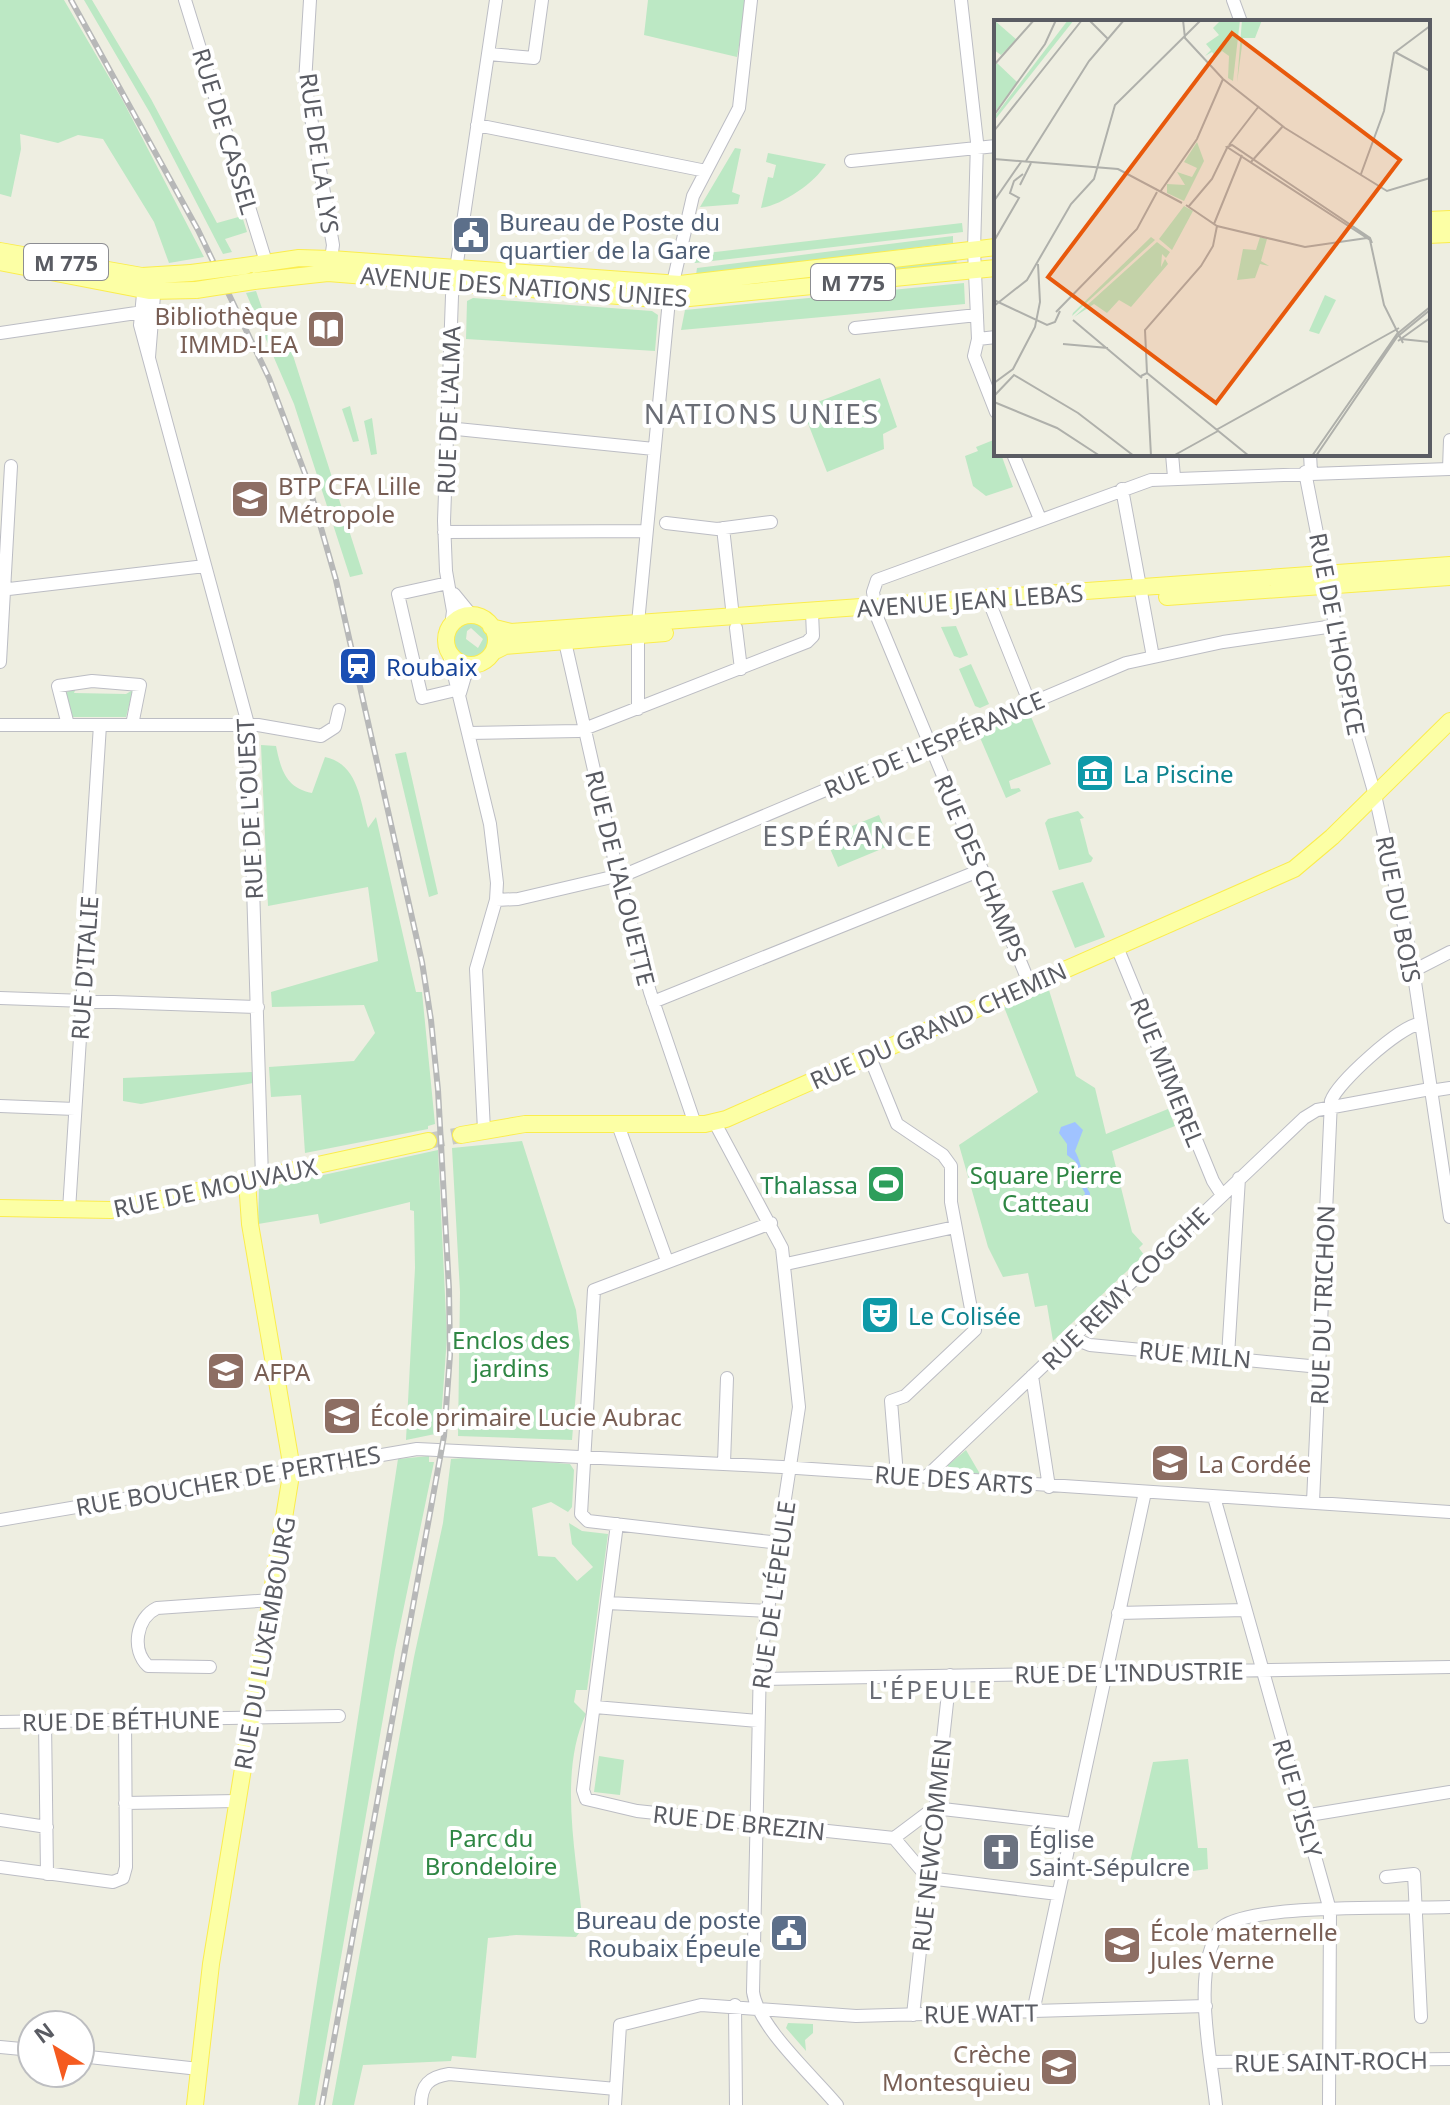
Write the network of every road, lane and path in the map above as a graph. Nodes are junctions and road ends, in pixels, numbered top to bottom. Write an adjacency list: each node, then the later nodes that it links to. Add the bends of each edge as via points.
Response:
1 (185, 0): 24 (street, RUE DE CASSEL)
2 (310, 0): 22 (street, RUE DE LA LYS, via 305,83 333,245)
3 (496, 0): 9 (street, RUE DE L'ALMA)
4 (542, 0): 9 (street, via 534,58)
5 (751, 0): 14 (street, via 739,108)
6 (961, 0): 12 (street)
7 (1233, 0): 8 (street)
8 (1240, 20)
9 (489, 54): 10 (street, RUE DE L'ALMA)
10 (477, 125): 14 (street); 27 (street, RUE DE L'ALMA)
11 (994, 146): 12 (street)
12 (977, 148): 13 (street); 20 (street)
13 (851, 161)
14 (706, 171): 31 (street, via 687,212)
15 (1450, 219): 16 (main road)
16 (1430, 220)
17 (1450, 234): 18 (main road)
18 (1430, 235)
19 (994, 247): 20 (main road, AVENUE DES NATIONS UNIES / M 775)
20 (974, 250): 26 (street); 31 (main road, AVENUE DES NATIONS UNIES / M 775)
21 (0, 251): 30 (main road, M 775)
22 (331, 259): 24 (main road, AVENUE DES NATIONS UNIES / M 775); 27 (main road, AVENUE DES NATIONS UNIES / M 775); 28 (street)
23 (0, 262): 30 (main road, M 775)
24 (266, 262): 29 (main road, AVENUE DES NATIONS UNIES / M 775, bridge)
25 (994, 268): 26 (main road, AVENUE DES NATIONS UNIES / M 775)
26 (974, 270): 31 (main road, AVENUE DES NATIONS UNIES / M 775); 32 (street)
27 (454, 276): 28 (main road, AVENUE DES NATIONS UNIES / M 775, via 328,273); 31 (main road, AVENUE DES NATIONS UNIES / M 775); 39 (street, RUE DE L'ALMA)
28 (263, 280): 29 (main road, AVENUE DES NATIONS UNIES, bridge)
29 (194, 282): 30 (main road, AVENUE DES NATIONS UNIES / M 775)
30 (149, 287): 33 (street, RUE DE L'OUEST)
31 (670, 292): 41 (street)
32 (977, 315): 34 (street); 37 (street)
33 (145, 319): 35 (street); 57 (street, RUE DE L'OUEST, via 149,357)
34 (855, 328)
35 (0, 333)
36 (994, 337): 37 (street)
37 (978, 339): 38 (street, via 975,359)
38 (994, 407)
39 (447, 428): 41 (street); 55 (street, RUE DE L'ALMA)
40 (1450, 440): 46 (street)
41 (654, 449): 54 (street)
42 (1014, 456): 50 (street)
43 (1172, 456): 48 (street)
44 (1310, 456): 47 (street, RUE DE L'HOSPICE)
45 (11, 466): 61 (street)
46 (1449, 469): 47 (street)
47 (1308, 472): 48 (street); 59 (street, RUE DE L'HOSPICE)
48 (1174, 477): 49 (street)
49 (1122, 489): 50 (street); 62 (street)
50 (1040, 519): 64 (street, via 880,578 873,587)
51 (771, 522): 53 (street)
52 (666, 523): 53 (street)
53 (723, 528): 67 (street)
54 (646, 531): 55 (street); 71 (street)
55 (444, 532): 60 (street, RUE DE L'ALMA)
56 (1450, 565): 59 (main road, AVENUE JEAN LEBAS)
57 (205, 566): 61 (street); 84 (street, RUE DE L'OUEST)
58 (1450, 577): 59 (main road, AVENUE JEAN LEBAS)
59 (1327, 580): 62 (main road, AVENUE JEAN LEBAS); 68 (street, RUE DE L'HOSPICE)
60 (448, 583): 65 (street); 69 (street, RUE DE L'ALMA); 79 (street, via 398,594 422,698)
61 (3, 590): 76 (street)
62 (1141, 594): 63 (main road, AVENUE JEAN LEBAS); 75 (street)
63 (990, 604): 64 (main road, AVENUE JEAN LEBAS); 80 (street)
64 (876, 612): 66 (main road, AVENUE JEAN LEBAS); 91 (street, RUE DES CHAMPS)
65 (472, 616): 69 (main road); 70 (main road)
66 (812, 617): 67 (main road, AVENUE JEAN LEBAS); 78 (street, via 813,636 807,642)
67 (734, 622): 71 (main road, AVENUE JEAN LEBAS); 78 (street)
68 (1334, 626): 75 (street, RUE DE L'ESPÉRANCE); 92 (street, RUE DE L'HOSPICE)
69 (451, 627): 73 (main road)
70 (491, 627): 72 (main road, AVENUE JEAN LEBAS); 74 (main road, via 496,639)
71 (638, 629): 72 (main road, AVENUE JEAN LEBAS); 81 (street)
72 (563, 634): 74 (main road, AVENUE JEAN LEBAS); 89 (street, RUE DE L'ALOUETTE)
73 (448, 650): 77 (main road, via 462,663); 79 (street)
74 (493, 652): 77 (main road)
75 (1153, 657): 80 (street, RUE DE L'ESPÉRANCE)
76 (0, 662)
77 (477, 664): 79 (street)
78 (741, 669): 81 (street)
79 (459, 691): 90 (street)
80 (1030, 704): 91 (street, RUE DE L'ESPÉRANCE)
81 (638, 709): 89 (street)
82 (339, 710): 84 (street, via 335,727 321,736)
83 (1450, 721): 92 (main road, RUE DU GRAND CHEMIN)
84 (248, 724): 88 (street); 103 (street, RUE DE L'OUEST)
85 (0, 725): 86 (street)
86 (68, 725): 87 (street); 88 (street, via 58,686 92,681 140,685)
87 (100, 725): 88 (street); 101 (street, RUE D'ITALIE)
88 (132, 725)
89 (584, 730): 90 (street); 94 (street, RUE DE L'ALOUETTE)
90 (469, 733): 95 (street, via 491,831)
91 (929, 746): 93 (street, RUE DES CHAMPS); 94 (street, RUE DE L'ESPÉRANCE)
92 (1375, 795): 96 (main road, RUE DU GRAND CHEMIN, via 1294,869); 98 (street, RUE DU BOIS)
93 (981, 870): 99 (street, RUE DES CHAMPS); 102 (street)
94 (618, 876): 95 (street, RUE DE L'ESPÉRANCE); 102 (street, RUE DE L'ALOUETTE)
95 (496, 900): 114 (street, via 476,969)
96 (1117, 947): 99 (main road, RUE DU GRAND CHEMIN); 119 (street, RUE MIMEREL)
97 (1450, 952): 98 (street)
98 (1413, 971): 104 (street, RUE DU BOIS)
99 (1030, 985): 105 (main road, RUE DU GRAND CHEMIN)
100 (0, 998): 101 (street)
101 (82, 1001): 103 (street); 110 (street, RUE D'ITALIE)
102 (653, 1002): 113 (street, RUE DE L'ALOUETTE)
103 (258, 1007): 118 (street, RUE DE L'OUEST)
104 (1419, 1024): 107 (street, RUE DU BOIS); 109 (street, via 1403,1030 1341,1085)
105 (869, 1055): 112 (main road, RUE DU GRAND CHEMIN); 124 (street, via 899,1127 951,1166)
106 (1450, 1088): 107 (street)
107 (1430, 1090): 109 (street); 122 (street, RUE DU BOIS)
108 (0, 1106): 110 (street)
109 (1330, 1108): 117 (street, RUE REMY COGGHE, via 1304,1118); 129 (street, RUE DU TRICHON)
110 (75, 1109): 121 (street, RUE D'ITALIE)
111 (617, 1122): 113 (main road, RUE DU GRAND CHEMIN); 114 (main road, RUE DU GRAND CHEMIN, via 532,1123); 125 (street)
112 (715, 1123): 113 (main road, RUE DU GRAND CHEMIN); 123 (street, RUE DE L'ÉPEULE)
113 (695, 1124)
114 (484, 1130): 115 (main road, RUE DU GRAND CHEMIN)
115 (461, 1135)
116 (428, 1141): 118 (main road, RUE DE MOUVAUX)
117 (1239, 1178): 119 (street, RUE REMY COGGHE); 128 (street)
118 (255, 1179): 121 (main road, RUE DE MOUVAUX, via 119,1209); 136 (main road, RUE DU LUXEMBOURG, via 251,1231)
119 (1222, 1195): 127 (street, RUE REMY COGGHE)
120 (0, 1208): 121 (main road, RUE DE MOUVAUX)
121 (69, 1210)
122 (1450, 1217)
123 (771, 1223): 125 (street); 126 (street, RUE DE L'ÉPEULE)
124 (955, 1227): 126 (street); 137 (street, via 975,1330 905,1396 891,1401)
125 (667, 1261): 133 (street, via 594,1290)
126 (786, 1264): 135 (street, RUE DE L'ÉPEULE, via 799,1407)
127 (1072, 1338): 128 (street, RUE MILN, via 1090,1345); 130 (street, RUE REMY COGGHE)
128 (1228, 1356): 129 (street, RUE MILN)
129 (1320, 1367): 142 (street, RUE DU TRICHON)
130 (1032, 1376): 138 (street, RUE REMY COGGHE); 139 (street)
131 (727, 1378): 134 (street)
132 (458, 1450): 133 (street, RUE DES ARTS); 136 (street, RUE BOUCHER DE PERTHES, via 404,1450)
133 (585, 1455): 134 (street, RUE DES ARTS); 145 (street, via 581,1514 588,1521)
134 (724, 1463): 135 (street, RUE DES ARTS)
135 (792, 1468): 137 (street, RUE DES ARTS); 146 (street, RUE DE L'ÉPEULE)
136 (292, 1469): 144 (street, RUE BOUCHER DE PERTHES); 147 (main road, RUE DU LUXEMBOURG)
137 (897, 1475): 138 (street, RUE DES ARTS)
138 (926, 1477): 139 (street, RUE DES ARTS)
139 (1049, 1487): 140 (street, RUE DES ARTS)
140 (1145, 1492): 141 (street, RUE DES ARTS); 151 (street)
141 (1214, 1497): 142 (street, RUE DES ARTS); 149 (street, RUE D'ISLY)
142 (1313, 1502): 143 (street, RUE DES ARTS)
143 (1450, 1512)
144 (0, 1520)
145 (617, 1524): 146 (street); 148 (street)
146 (780, 1543): 150 (street, RUE DE L'ÉPEULE)
147 (272, 1600): 152 (street, via 157,1608 147,1614 138,1635 148,1666); 160 (main road, RUE DU LUXEMBOURG)
148 (608, 1603): 150 (street); 158 (street)
149 (1245, 1610): 151 (street); 154 (street, RUE D'ISLY)
150 (768, 1611): 157 (street, RUE DE L'ÉPEULE)
151 (1118, 1613): 155 (street)
152 (210, 1667)
153 (1450, 1667): 154 (street, RUE DE L'INDUSTRIE)
154 (1262, 1670): 155 (street, RUE DE L'INDUSTRIE); 169 (street, RUE D'ISLY)
155 (1106, 1672): 156 (street, RUE DE L'INDUSTRIE); 172 (street)
156 (950, 1675): 157 (street, RUE DE L'INDUSTRIE); 168 (street, RUE NEWCOMMEN)
157 (759, 1679): 163 (street, RUE DE L'ÉPEULE)
158 (595, 1707): 163 (street); 171 (street, RUE DE BREZIN, via 586,1799 637,1811)
159 (339, 1716): 160 (street, RUE DE BÉTHUNE)
160 (252, 1717): 161 (street, RUE DE BÉTHUNE); 166 (main road, RUE DU LUXEMBOURG)
161 (125, 1720): 162 (street, RUE DE BÉTHUNE); 167 (street)
162 (45, 1721): 164 (street, RUE DE BÉTHUNE); 173 (street)
163 (758, 1721): 171 (street, RUE DE L'ÉPEULE)
164 (0, 1722)
165 (1450, 1792): 169 (street)
166 (237, 1801): 167 (street); 193 (main road, RUE DU LUXEMBOURG)
167 (125, 1803): 176 (street, via 123,1878 113,1882)
168 (934, 1808): 172 (street); 174 (street); 178 (street, RUE NEWCOMMEN)
169 (1303, 1816): 182 (street, RUE D'ISLY)
170 (0, 1820): 173 (street)
171 (756, 1823): 174 (street, RUE DE BREZIN); 185 (street, RUE DE L'ÉPEULE)
172 (1073, 1824): 179 (street)
173 (47, 1827): 176 (street)
174 (894, 1838): 178 (street)
175 (0, 1867): 176 (street)
176 (47, 1874)
177 (1386, 1877): 181 (street, via 1414,1874)
178 (928, 1878): 179 (street); 187 (street, RUE NEWCOMMEN)
179 (1058, 1894): 186 (street)
180 (1450, 1907): 181 (street)
181 (1414, 1908): 182 (street); 188 (street)
182 (1330, 1910): 184 (street, via 1233,1920 1217,1934 1205,1975); 191 (street, RUE D'ISLY)
183 (735, 2005): 185 (street, RUE WATT); 194 (street, RUE WATT, via 686,2007 620,2025); 198 (street)
184 (1206, 2006): 186 (street, RUE WATT); 192 (street)
185 (756, 2007): 187 (street, RUE WATT, via 822,2015); 199 (street)
186 (1033, 2012): 187 (street, RUE WATT)
187 (913, 2015)
188 (1421, 2017)
189 (96, 2058): 193 (street)
190 (1450, 2059): 191 (street, RUE SAINT-ROCH)
191 (1329, 2061): 192 (street, RUE SAINT-ROCH); 201 (street, RUE D'ISLY)
192 (1212, 2062): 200 (street)
193 (199, 2069): 195 (main road, RUE DU LUXEMBOURG)
194 (616, 2089): 196 (street, via 449,2074 424,2086); 197 (street)
195 (195, 2105)
196 (421, 2105)
197 (615, 2105)
198 (736, 2105)
199 (837, 2105)
200 (1216, 2105)
201 (1329, 2105)

